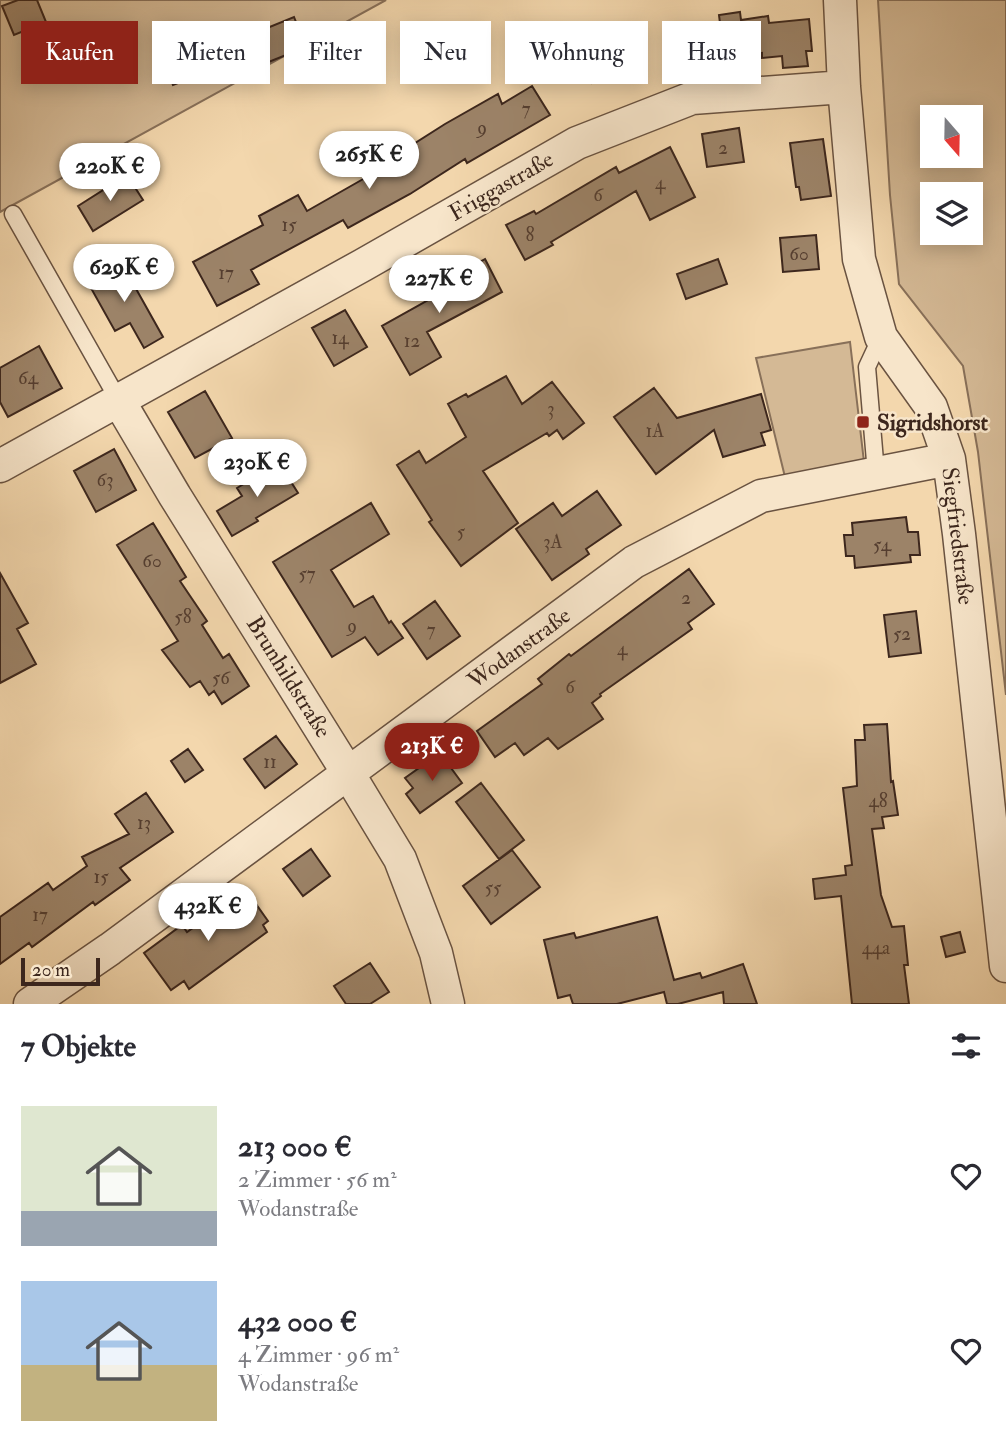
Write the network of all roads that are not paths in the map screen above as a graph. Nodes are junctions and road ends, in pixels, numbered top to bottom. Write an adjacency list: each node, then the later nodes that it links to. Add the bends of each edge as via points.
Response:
1 (840, 0): 2 (street, Siegfriedstraße)
2 (844, 87): 4 (street, Siegfriedstraße, via 859,259); 5 (street, Friggastraße, via 692,98 577,143)
3 (13, 214): 5 (lane)
4 (881, 337): 6 (street, Siegfriedstraße, via 932,407); 8 (lane, via 867,367)
5 (119, 401): 7 (street, Friggastraße); 9 (street, Brunhildstraße)
6 (949, 459): 8 (street, Wodanstraße); 10 (street, Siegfriedstraße)
7 (0, 466)
8 (876, 473): 9 (street, Wodanstraße, via 761,496 635,562)
9 (348, 773): 11 (street, Wodanstraße); 12 (street, Brunhildstraße, via 400,859 436,953)
10 (1006, 966)
11 (30, 1004)
12 (449, 1004)

